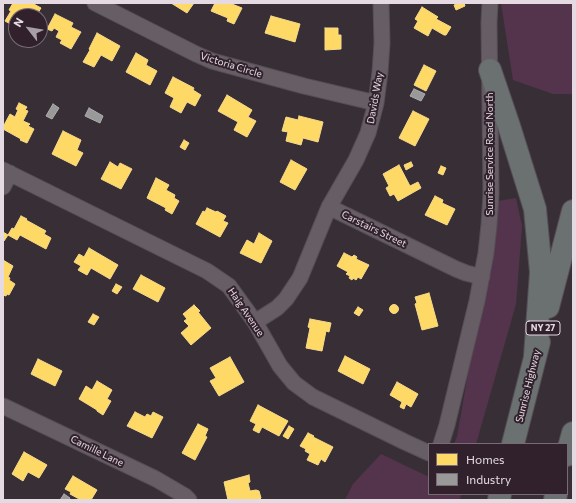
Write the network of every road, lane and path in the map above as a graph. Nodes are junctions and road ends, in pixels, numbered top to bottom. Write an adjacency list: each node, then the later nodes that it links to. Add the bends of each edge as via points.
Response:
1 (95, 3): 5 (street, Victoria Circle, via 212,61)
2 (381, 3): 5 (street, Davids Way, via 382,43)
3 (490, 3): 4 (street, Sunrise Service Road North)
4 (490, 70): 10 (street, Sunrise Service Road North, via 491,194); 12 (highway, via 535,209 541,272)
5 (376, 103): 8 (street, Davids Way, via 368,134)
6 (6, 172): 7 (street); 11 (street, Haig Avenue, via 208,271 229,286)
7 (3, 187)
8 (329, 207): 10 (street, Carstairs Street, via 456,269); 11 (street, Carstairs Street, via 300,278 277,308)
9 (573, 211): 12 (highway, Sunrise Highway / NY 27)
10 (482, 277): 15 (street, Sunrise Service Road North)
11 (255, 322): 18 (street, Haig Avenue, via 280,366 294,383 313,397)
12 (535, 356): 16 (highway, Sunrise Highway / NY 27)
13 (3, 406): 19 (street, Camille Lane, via 156,479)
14 (573, 434): 17 (highway)
15 (441, 443)
16 (513, 443)
17 (568, 452)
18 (428, 453)
19 (189, 500)

